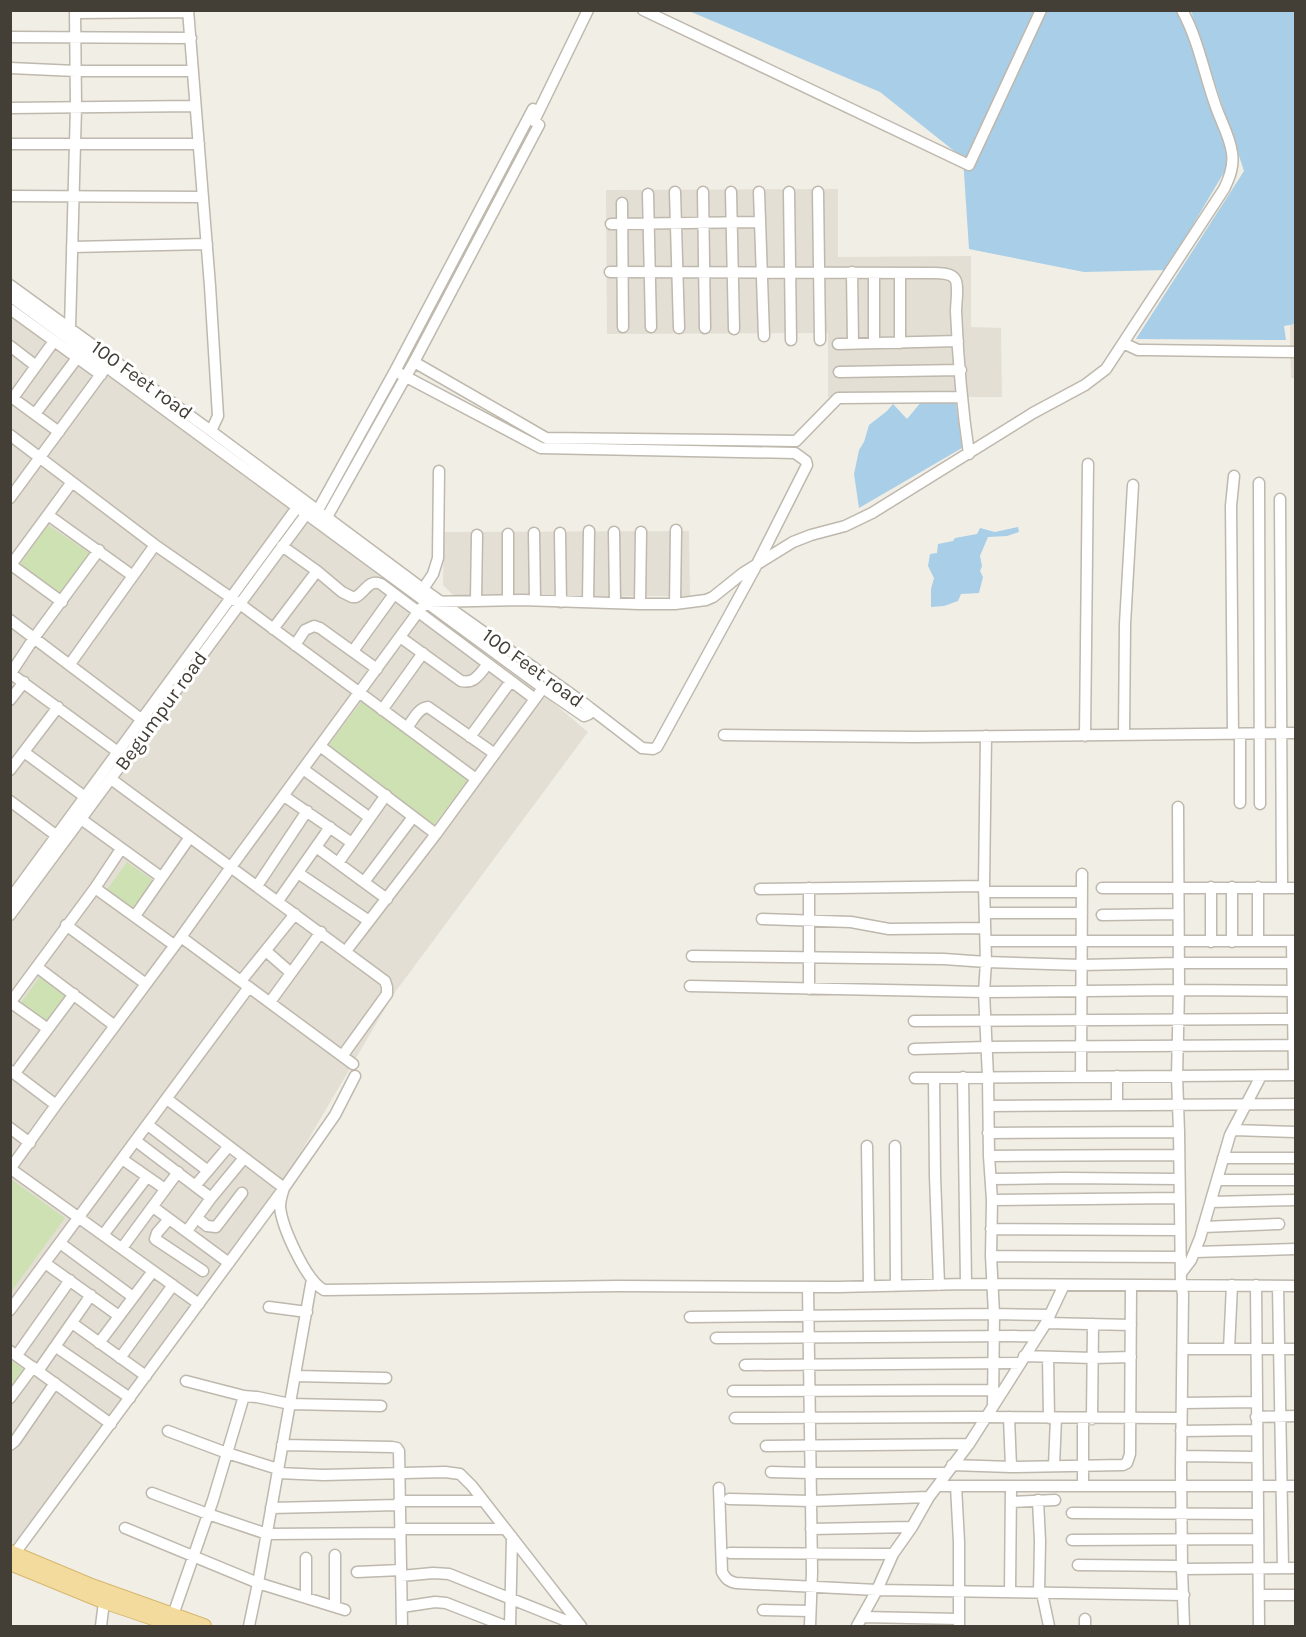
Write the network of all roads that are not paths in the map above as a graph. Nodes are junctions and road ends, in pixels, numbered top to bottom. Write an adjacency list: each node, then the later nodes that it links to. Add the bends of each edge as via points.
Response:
1 (583, 10): 77 (street)
2 (588, 10): 73 (street, via 534,122 539,125)
3 (643, 10): 4 (street, via 969,165)
4 (1041, 10)
5 (1182, 10): 69 (street, via 1195,38 1230,146 1233,167 1224,189)
6 (188, 11): 7 (street); 10 (street)
7 (75, 12): 9 (street)
8 (10, 37): 9 (street)
9 (75, 38): 10 (street); 12 (street)
10 (190, 38): 13 (street)
11 (10, 68): 12 (street)
12 (76, 71): 13 (street); 15 (street)
13 (194, 71): 14 (street)
14 (195, 106): 15 (street); 18 (street)
15 (76, 107): 16 (street); 19 (street)
16 (10, 108)
17 (10, 144): 19 (street)
18 (199, 144): 19 (street); 29 (street)
19 (75, 145): 28 (street)
20 (675, 192): 32 (street)
21 (703, 192): 35 (street)
22 (731, 192): 36 (street)
23 (759, 192): 33 (street)
24 (789, 192): 47 (street)
25 (818, 192): 48 (street)
26 (648, 194): 31 (street)
27 (10, 196): 28 (street)
28 (74, 196): 29 (street); 38 (street)
29 (203, 197): 37 (street)
30 (622, 203): 34 (street)
31 (649, 222): 32 (street); 34 (street); 41 (street)
32 (675, 222): 35 (street); 42 (street)
33 (760, 222): 36 (street); 45 (street)
34 (616, 223): 40 (street)
35 (704, 223): 36 (street); 43 (street)
36 (732, 223): 44 (street)
37 (207, 244): 38 (street); 83 (street, via 218,416)
38 (72, 247): 56 (street)
39 (610, 272): 40 (street)
40 (622, 272): 41 (street); 54 (street)
41 (650, 272): 42 (street); 55 (street)
42 (676, 272): 43 (street); 57 (street)
43 (704, 272): 44 (street); 58 (street)
44 (733, 272): 45 (street); 59 (street)
45 (760, 272): 47 (street); 60 (street)
46 (852, 272): 48 (street); 49 (street); 65 (street)
47 (791, 273): 48 (street); 61 (street)
48 (819, 273): 62 (street)
49 (874, 273): 50 (street); 66 (street)
50 (900, 273): 64 (street, via 946,274 955,279); 67 (street)
51 (10, 285): 56 (street, 100 Feet road)
52 (10, 296): 76 (street, 100 Feet road)
53 (10, 309): 63 (street)
54 (623, 327)
55 (651, 327)
56 (70, 328): 83 (street, 100 Feet road)
57 (679, 328)
58 (705, 328)
59 (734, 329)
60 (764, 336)
61 (791, 340)
62 (820, 340)
63 (54, 341): 72 (street); 74 (street)
64 (958, 341): 67 (street); 75 (street)
65 (853, 343): 66 (street); 68 (street)
66 (874, 343): 67 (street)
67 (900, 343)
68 (838, 344)
69 (1123, 344): 71 (street, via 1157,351); 86 (street, via 1100,375)
70 (10, 346): 74 (street)
71 (1296, 352)
72 (77, 358): 76 (street); 82 (street)
73 (414, 362): 79 (street); 81 (street, via 546,438 796,441 838,398)
74 (36, 366): 80 (street)
75 (961, 370): 78 (street); 81 (street)
76 (104, 371): 84 (street); 96 (street, 100 Feet road)
77 (395, 371): 79 (street); 96 (street)
78 (838, 372)
79 (406, 377): 98 (street); 110 (street, via 541,448 795,453 807,465)
80 (12, 397): 82 (street)
81 (962, 397): 86 (street)
82 (35, 414): 84 (street)
83 (211, 431): 96 (street, 100 Feet road)
84 (59, 432): 87 (street)
85 (10, 435): 87 (street)
86 (969, 454): 110 (street, via 872,513 793,542)
87 (40, 457): 91 (street); 94 (street)
88 (1088, 464): 158 (street)
89 (439, 471): 114 (street, via 438,558)
90 (1234, 476): 152 (street)
91 (72, 482): 97 (street); 107 (street)
92 (1259, 483): 153 (street)
93 (1133, 484): 156 (street)
94 (10, 498)
95 (1280, 499): 154 (street)
96 (307, 508): 98 (street, 100 Feet road); 108 (street, Begumpur road); 119 (street, Begumpur road); 122 (street, 100 Feet road)
97 (48, 515): 109 (street); 111 (street)
98 (327, 517): 114 (street, 100 Feet road)
99 (676, 530): 127 (street)
100 (589, 531): 124 (street)
101 (614, 532): 125 (street)
102 (642, 532): 126 (street)
103 (534, 533): 118 (street)
104 (508, 534): 117 (street)
105 (560, 534): 123 (street)
106 (477, 535): 116 (street)
107 (155, 545): 113 (street); 119 (street)
108 (282, 546): 112 (street); 119 (street, Begumpur road)
109 (99, 550): 113 (street); 121 (street)
110 (757, 564): 127 (street, via 713,597); 147 (street, via 657,747 642,748)
111 (11, 565): 121 (street)
112 (317, 571): 115 (street, via 352,597 376,582); 130 (street)
113 (134, 576): 136 (street)
114 (423, 589): 120 (street, 100 Feet road)
115 (394, 594): 128 (street); 134 (street)
116 (476, 600): 117 (street); 120 (street)
117 (508, 600): 118 (street)
118 (534, 600): 123 (street)
119 (236, 601): 130 (street); 149 (street, Begumpur road); 159 (street, Begumpur road)
120 (441, 601): 122 (street); 147 (street, 100 Feet road)
121 (62, 602): 132 (street)
122 (428, 602): 128 (street); 142 (street, 100 Feet road)
123 (561, 602): 124 (street)
124 (588, 602): 125 (street)
125 (615, 603): 126 (street)
126 (640, 604): 127 (street)
127 (675, 604)
128 (418, 612): 131 (street); 137 (street)
129 (10, 620): 132 (street)
130 (273, 629): 133 (street)
131 (400, 637): 135 (street); 138 (street)
132 (34, 638): 136 (street); 139 (street)
133 (295, 645): 134 (street, via 305,630 314,626); 143 (street)
134 (353, 651): 138 (street)
135 (423, 653): 137 (street, via 461,681 474,681); 148 (street)
136 (70, 664): 149 (street)
137 (488, 664): 140 (street)
138 (377, 669): 143 (street)
139 (11, 673): 141 (street)
140 (511, 681): 144 (street); 160 (street)
141 (24, 682): 145 (street); 146 (street)
142 (543, 688): 144 (street); 147 (street, 100 Feet road, via 584,716)
143 (359, 693): 148 (street); 161 (street)
144 (535, 699): 164 (street)
145 (10, 700)
146 (57, 707): 162 (street); 163 (street)
147 (590, 708)
148 (382, 710): 150 (street)
149 (141, 719): 159 (street, Begumpur road)
150 (407, 728): 160 (street, via 418,712 428,707); 168 (street)
151 (1296, 733): 154 (street)
152 (1236, 734): 153 (street); 156 (street); 173 (street)
153 (1260, 734): 154 (street); 174 (street)
154 (1281, 734): 197 (street)
155 (724, 735): 157 (street)
156 (1124, 735): 158 (street)
157 (986, 736): 158 (street); 204 (street)
158 (1085, 736)
159 (135, 737): 163 (street, Begumpur road); 167 (street, Begumpur road)
160 (470, 737): 164 (street)
161 (320, 746): 165 (street); 169 (street)
162 (24, 752): 166 (street); 171 (street)
163 (118, 752): 171 (street, Begumpur road)
164 (495, 754): 168 (street)
165 (303, 769): 170 (street); 178 (street)
166 (10, 771)
167 (111, 779): 179 (street, Begumpur road); 183 (street)
168 (476, 779): 181 (street)
169 (386, 795): 177 (street); 178 (street)
170 (284, 796): 176 (street); 188 (street)
171 (85, 797): 182 (street, Begumpur road)
172 (10, 801): 182 (street)
173 (1240, 803)
174 (1260, 804)
175 (1178, 807): 202 (street)
176 (307, 811): 180 (street); 193 (street)
177 (413, 816): 181 (street); 192 (street)
178 (370, 818): 184 (street)
179 (81, 819): 186 (street); 213 (street, Begumpur road)
180 (330, 827): 184 (street); 185 (street)
181 (436, 834): 206 (street)
182 (57, 836): 207 (street, Begumpur road)
183 (190, 837): 188 (street); 191 (street)
184 (352, 843): 187 (street)
185 (316, 847): 187 (street); 189 (street)
186 (121, 849): 191 (street); 198 (street)
187 (338, 863): 192 (street)
188 (231, 867): 193 (street); 222 (street)
189 (298, 873): 208 (street); 218 (street)
190 (1082, 874): 205 (street)
191 (161, 877): 215 (street)
192 (364, 882): 206 (street)
193 (257, 886): 208 (street)
194 (1211, 887): 195 (street); 202 (street); 226 (street)
195 (1232, 887): 196 (street); 227 (street)
196 (1258, 887): 197 (street); 228 (street)
197 (1282, 887): 203 (street)
198 (95, 888): 215 (street); 219 (street)
199 (760, 888): 200 (street)
200 (809, 888): 204 (street); 217 (street)
201 (1102, 888): 202 (street)
202 (1178, 888): 212 (street)
203 (1296, 888)
204 (985, 889): 205 (street); 209 (street)
205 (1082, 892): 210 (street)
206 (387, 898): 218 (street)
207 (10, 899)
208 (278, 901): 211 (street)
209 (985, 913): 210 (street); 220 (street)
210 (1082, 913): 229 (street)
211 (295, 914): 221 (street); 230 (street)
212 (1178, 914): 214 (street); 225 (street)
213 (10, 915)
214 (1102, 915)
215 (135, 916): 222 (street)
216 (762, 919): 217 (street)
217 (809, 920): 220 (street, via 889,929); 233 (street)
218 (369, 921): 231 (street)
219 (66, 925): 238 (street); 240 (street)
220 (985, 928): 223 (street)
221 (321, 932): 231 (street); 239 (street)
222 (178, 941): 240 (street); 241 (street)
223 (986, 941): 229 (street); 234 (street)
224 (1294, 941): 228 (street); 236 (street)
225 (1179, 942): 226 (street); 229 (street); 235 (street)
226 (1211, 942): 227 (street)
227 (1232, 942): 228 (street)
228 (1258, 942)
229 (1082, 943): 237 (street)
230 (266, 951): 239 (street); 241 (street)
231 (346, 951): 263 (street, via 385,981 387,994)
232 (692, 956): 233 (street)
233 (809, 957): 234 (street); 243 (street)
234 (986, 962): 237 (street); 247 (street)
235 (1178, 963): 236 (street); 237 (street); 244 (street)
236 (1294, 963): 245 (street)
237 (1081, 965): 246 (street)
238 (37, 967): 248 (street); 250 (street)
239 (291, 973): 249 (street)
240 (146, 984): 256 (street)
241 (245, 984): 249 (street); 276 (street)
242 (690, 986): 243 (street)
243 (808, 989): 247 (street)
244 (1179, 990): 245 (street); 246 (street); 251 (street)
245 (1294, 991): 252 (street)
246 (1081, 992): 247 (street); 253 (street)
247 (984, 993): 255 (street)
248 (74, 994): 256 (street); 257 (street)
249 (270, 1002): 263 (street)
250 (11, 1003): 257 (street)
251 (1178, 1019): 252 (street); 253 (street); 258 (street)
252 (1293, 1019): 259 (street)
253 (1081, 1020): 255 (street); 261 (street)
254 (914, 1021): 255 (street)
255 (986, 1021): 260 (street)
256 (116, 1026): 279 (street)
257 (48, 1029): 265 (street)
258 (1178, 1046): 259 (street); 261 (street); 270 (street)
259 (1293, 1046): 266 (street)
260 (987, 1047): 261 (street); 262 (street); 273 (street)
261 (1081, 1047): 268 (street)
262 (914, 1049)
263 (343, 1055): 264 (street)
264 (354, 1064)
265 (13, 1072): 279 (street)
266 (1295, 1075): 271 (street)
267 (355, 1076): 309 (street, via 335,1115)
268 (1082, 1076): 269 (street); 273 (street)
269 (1117, 1076): 270 (street); 282 (street)
270 (1177, 1076): 271 (street); 280 (street)
271 (1261, 1076): 277 (street)
272 (963, 1077): 273 (street); 275 (street); 340 (street)
273 (988, 1077): 281 (street)
274 (915, 1078): 275 (street)
275 (934, 1078): 341 (street)
276 (167, 1099): 283 (street); 291 (street)
277 (1246, 1104): 278 (street); 280 (street); 285 (street)
278 (1296, 1104)
279 (56, 1105): 290 (street)
280 (1178, 1105): 282 (street); 286 (street)
281 (989, 1106): 282 (street); 288 (street)
282 (1117, 1106)
283 (148, 1125): 289 (street); 301 (street)
284 (10, 1128): 290 (street)
285 (1233, 1130): 287 (street); 297 (street)
286 (1179, 1132): 288 (street); 294 (street)
287 (1296, 1132)
288 (988, 1133): 295 (street)
289 (136, 1141): 299 (street); 302 (street)
290 (30, 1143): 300 (street)
291 (229, 1146): 296 (street); 301 (street)
292 (867, 1146): 353 (street)
293 (895, 1146): 349 (street)
294 (1179, 1155): 295 (street); 305 (street)
295 (989, 1156): 304 (street)
296 (244, 1158): 309 (street); 312 (street)
297 (1223, 1158): 298 (street); 306 (street)
298 (1296, 1158)
299 (122, 1159): 303 (street); 318 (street)
300 (11, 1169): 318 (street)
301 (208, 1171): 308 (street)
302 (178, 1173): 308 (street); 310 (street)
303 (147, 1177): 310 (street); 326 (street)
304 (991, 1179): 305 (street); 314 (street)
305 (1179, 1179): 313 (street)
306 (1217, 1180): 307 (street); 316 (street)
307 (1296, 1180)
308 (195, 1186): 312 (street)
309 (284, 1188): 334 (street); 338 (street, via 280,1203 285,1226)
310 (165, 1189): 317 (street)
311 (242, 1193): 319 (street, via 216,1227)
312 (211, 1198): 319 (street)
313 (1180, 1198): 314 (street); 324 (street)
314 (992, 1200): 323 (street)
315 (1296, 1200): 316 (street)
316 (1211, 1202): 322 (street)
317 (153, 1206): 320 (street); 328 (street)
318 (79, 1218): 326 (street); 327 (street)
319 (196, 1218): 325 (street)
320 (169, 1219): 325 (street); 336 (street, via 155,1239)
321 (1279, 1224): 322 (street)
322 (1203, 1227): 330 (street)
323 (992, 1229): 324 (street); 331 (street)
324 (1180, 1230): 332 (street)
325 (187, 1231): 334 (street)
326 (103, 1235): 328 (street)
327 (60, 1243): 333 (street); 355 (street)
328 (122, 1248): 335 (street)
329 (1296, 1249): 330 (street)
330 (1195, 1252): 337 (street)
331 (991, 1256): 332 (street); 342 (street)
332 (1181, 1257): 337 (street)
333 (45, 1263): 339 (street); 358 (street)
334 (229, 1263): 356 (street)
335 (153, 1270): 348 (street); 355 (street)
336 (203, 1271)
337 (1182, 1272): 345 (street)
338 (312, 1279): 352 (street, via 318,1287 331,1292); 359 (street)
339 (70, 1280): 354 (street); 379 (street)
340 (966, 1284): 341 (street); 342 (street)
341 (939, 1285): 349 (street)
342 (992, 1285): 343 (street); 360 (street)
343 (1064, 1285): 344 (street); 364 (street)
344 (1131, 1285): 345 (street); 367 (street)
345 (1181, 1285): 346 (street); 374 (street)
346 (1232, 1285): 347 (street); 375 (street)
347 (1256, 1285): 350 (street); 376 (street)
348 (173, 1286): 356 (street); 382 (street)
349 (896, 1286): 353 (street)
350 (1278, 1286): 351 (street); 377 (street)
351 (1296, 1286)
352 (808, 1287): 353 (street); 362 (street)
353 (870, 1287)
354 (91, 1295): 361 (street); 365 (street)
355 (133, 1298): 361 (street)
356 (199, 1304): 389 (street)
357 (269, 1307): 359 (street)
358 (10, 1310)
359 (307, 1312): 390 (street)
360 (994, 1314): 362 (street); 364 (street); 368 (street)
361 (119, 1316): 372 (street)
362 (808, 1316): 363 (street); 370 (street)
363 (690, 1317)
364 (1048, 1319): 366 (street); 369 (street)
365 (72, 1323): 372 (street); 373 (street)
366 (1093, 1324): 367 (street); 383 (street)
367 (1131, 1325): 381 (street)
368 (994, 1335): 369 (street); 370 (street); 385 (street)
369 (1038, 1336): 384 (street)
370 (808, 1337): 371 (street); 387 (street)
371 (716, 1338)
372 (99, 1343): 382 (street)
373 (56, 1347): 388 (street); 399 (street)
374 (1183, 1349): 375 (street); 401 (street)
375 (1230, 1349): 376 (street)
376 (1256, 1349): 377 (street); 400 (street)
377 (1278, 1349): 378 (street); 405 (street)
378 (1296, 1349)
379 (14, 1353): 388 (street)
380 (1048, 1357): 383 (street); 384 (street); 412 (street)
381 (1131, 1357): 383 (street); 414 (street)
382 (120, 1358): 389 (street)
383 (1093, 1358): 413 (street)
384 (1022, 1359): 385 (street); 403 (street)
385 (994, 1362): 387 (street); 395 (street)
386 (745, 1365): 387 (street)
387 (809, 1365): 394 (street)
388 (36, 1369): 393 (street); 398 (street)
389 (146, 1376): 399 (street)
390 (295, 1376): 391 (street); 402 (street)
391 (386, 1378)
392 (186, 1381): 397 (street)
393 (55, 1383): 416 (street); 421 (street)
394 (808, 1390): 395 (street); 396 (street); 407 (street)
395 (994, 1390): 403 (street)
396 (734, 1391)
397 (244, 1395): 402 (street); 425 (street)
398 (10, 1398)
399 (130, 1398): 416 (street)
400 (1257, 1402): 401 (street); 410 (street)
401 (1182, 1403): 415 (street)
402 (290, 1404): 404 (street); 422 (street)
403 (993, 1405): 408 (street)
404 (381, 1406)
405 (1280, 1416): 406 (street); 410 (street); 442 (street)
406 (1296, 1416)
407 (809, 1417): 408 (street); 411 (street); 424 (street)
408 (985, 1417): 409 (street); 420 (street)
409 (1009, 1417): 412 (street); 430 (street)
410 (1256, 1417): 417 (street)
411 (735, 1418)
412 (1052, 1418): 413 (street); 428 (street)
413 (1088, 1419): 414 (street); 429 (street)
414 (1131, 1419): 415 (street); 429 (street, via 1127,1463)
415 (1181, 1419): 419 (street)
416 (111, 1424): 473 (street)
417 (1256, 1430): 419 (street); 427 (street)
418 (168, 1431): 425 (street)
419 (1181, 1431): 426 (street)
420 (969, 1444): 424 (street); 431 (street)
421 (10, 1445)
422 (282, 1445): 432 (street); 434 (street, via 392,1447 399,1451)
423 (766, 1446): 424 (street)
424 (810, 1446): 435 (street)
425 (227, 1453): 432 (street); 457 (street)
426 (1181, 1456): 427 (street); 441 (street)
427 (1257, 1457): 436 (street)
428 (1054, 1466): 429 (street); 430 (street)
429 (1084, 1466): 440 (street)
430 (1011, 1467): 431 (street)
431 (949, 1469): 435 (street); 437 (street)
432 (278, 1471): 434 (street, via 323,1475); 454 (street)
433 (771, 1472): 435 (street)
434 (399, 1473): 450 (street, via 460,1474); 453 (street)
435 (810, 1473): 451 (street)
436 (1257, 1485): 441 (street); 442 (street); 458 (street)
437 (938, 1486): 438 (street); 446 (street)
438 (956, 1486): 439 (street); 485 (street)
439 (1011, 1486): 440 (street); 452 (street)
440 (1083, 1486): 441 (street)
441 (1181, 1486): 456 (street)
442 (1282, 1486): 443 (street); 478 (street)
443 (1296, 1486)
444 (719, 1488): 483 (street, via 725,1578 736,1583)
445 (152, 1493): 457 (street)
446 (929, 1497): 451 (street); 459 (street)
447 (729, 1499): 451 (street)
448 (1038, 1500): 449 (street); 452 (street); 487 (street)
449 (1056, 1500)
450 (483, 1501): 453 (street); 463 (street)
451 (810, 1501): 461 (street)
452 (1011, 1502): 486 (street)
453 (399, 1503): 454 (street); 462 (street)
454 (271, 1508): 464 (street)
455 (1071, 1513): 456 (street)
456 (1181, 1513): 458 (street); 467 (street)
457 (208, 1514): 464 (street); 472 (street)
458 (1258, 1514): 465 (street)
459 (912, 1527): 461 (street); 470 (street)
460 (125, 1528): 472 (street)
461 (811, 1529): 469 (street)
462 (400, 1531): 463 (street); 464 (street); 481 (street)
463 (509, 1533): 493 (street); 508 (street)
464 (267, 1534): 482 (street)
465 (1258, 1539): 467 (street); 477 (street)
466 (1072, 1540): 467 (street)
467 (1182, 1540): 476 (street)
468 (730, 1552): 469 (street)
469 (811, 1554): 470 (street); 483 (street)
470 (893, 1554): 484 (street)
471 (334, 1555): 492 (street, via 340,1608)
472 (194, 1557): 482 (street); 498 (street)
473 (12, 1558): 491 (main road)
474 (306, 1558): 492 (street)
475 (1078, 1564): 476 (street)
476 (1182, 1567): 477 (street); 488 (street)
477 (1259, 1568): 478 (street); 489 (street)
478 (1283, 1568): 479 (street)
479 (1296, 1568)
480 (357, 1572): 481 (street)
481 (401, 1573): 493 (street, via 448,1574); 494 (street)
482 (258, 1583): 492 (street); 503 (street)
483 (812, 1586): 484 (street); 496 (street)
484 (877, 1590): 485 (street); 499 (street)
485 (959, 1591): 486 (street); 500 (street)
486 (1010, 1592): 487 (street)
487 (1040, 1593): 488 (street); 510 (street)
488 (1184, 1595): 511 (street)
489 (1260, 1595): 490 (street); 512 (street)
490 (1296, 1595)
491 (104, 1596): 498 (main road); 501 (street)
492 (306, 1598)
493 (510, 1600): 507 (street); 508 (street)
494 (402, 1607): 497 (street, via 446,1602); 504 (street)
495 (763, 1610): 496 (street)
496 (810, 1611): 509 (street)
497 (478, 1615): 505 (street); 506 (street)
498 (175, 1621): 502 (main road)
499 (860, 1622): 500 (street)
500 (959, 1623)
501 (101, 1626)
502 (204, 1626)
503 (249, 1626)
504 (402, 1626)
505 (474, 1626)
506 (505, 1626)
507 (510, 1626)
508 (580, 1626)
509 (810, 1626)
510 (1049, 1626)
511 (1184, 1626)
512 (1259, 1626)

